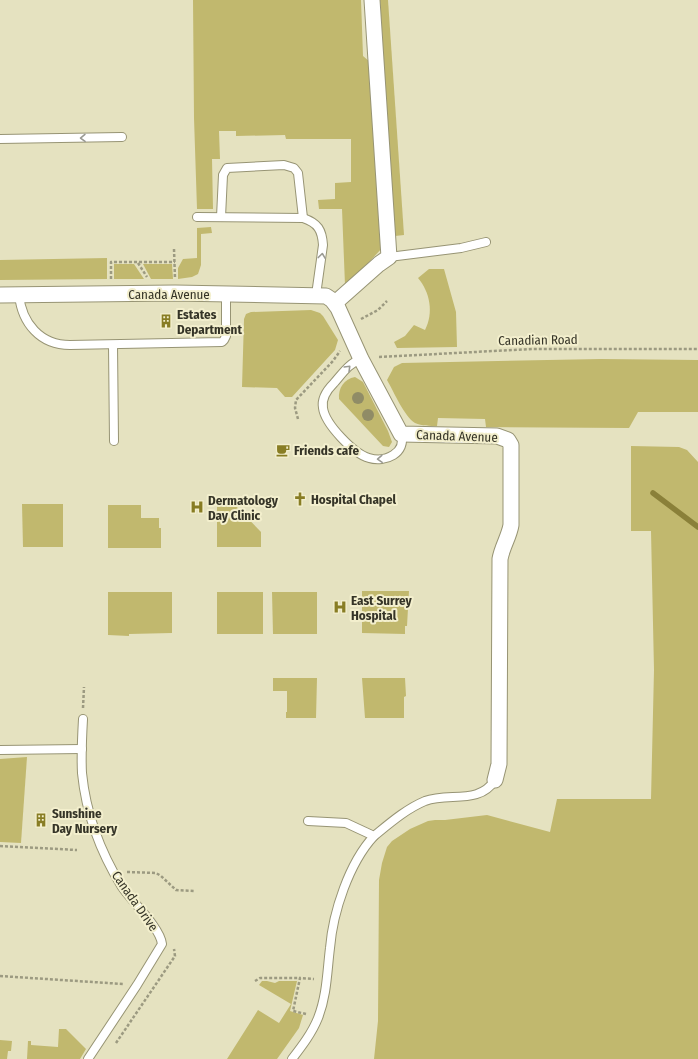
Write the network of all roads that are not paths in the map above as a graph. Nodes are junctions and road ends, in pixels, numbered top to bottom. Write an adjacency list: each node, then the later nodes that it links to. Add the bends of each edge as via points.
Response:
1 (372, 0): 8 (street)
2 (122, 137): 3 (lane, one-way to 3)
3 (0, 139)
4 (197, 217): 5 (lane)
5 (221, 217): 6 (lane); 6 (lane, via 222,175 227,168 280,165 290,167 298,173)
6 (303, 218): 12 (lane, one-way to 6, via 322,237 319,228)
7 (486, 242): 8 (lane, via 461,248)
8 (389, 257): 13 (street)
9 (226, 294): 11 (street, Canada Avenue); 12 (street, Canada Avenue); 14 (lane, via 226,336 223,341)
10 (0, 295): 11 (street, Canada Avenue)
11 (19, 295): 14 (lane, via 25,318 38,334 50,342 66,345)
12 (316, 295): 13 (street, Canada Avenue, via 329,297)
13 (335, 303): 15 (street, Canada Avenue)
14 (113, 345): 17 (lane)
15 (361, 359): 16 (street, Canada Avenue); 16 (lane, one-way to 15, via 401,447 395,455 381,460 369,458 358,452 336,432 326,416 323,403 326,392 350,365)
16 (401, 434): 21 (street, Canada Avenue, via 497,436 510,443 511,525 501,554 500,566 499,764)
17 (114, 441)
18 (83, 719): 19 (lane)
19 (82, 749): 20 (lane); 24 (lane, Canada Drive, via 82,773 89,812 105,855 122,887 153,926 162,942 160,950 138,985)
20 (0, 750)
21 (495, 780): 23 (lane, via 486,790 473,796 437,798 417,805)
22 (308, 821): 23 (lane, via 346,823)
23 (374, 836): 25 (lane, via 363,851 342,895 333,926 324,999 316,1022)
24 (88, 1059)
25 (292, 1059)

